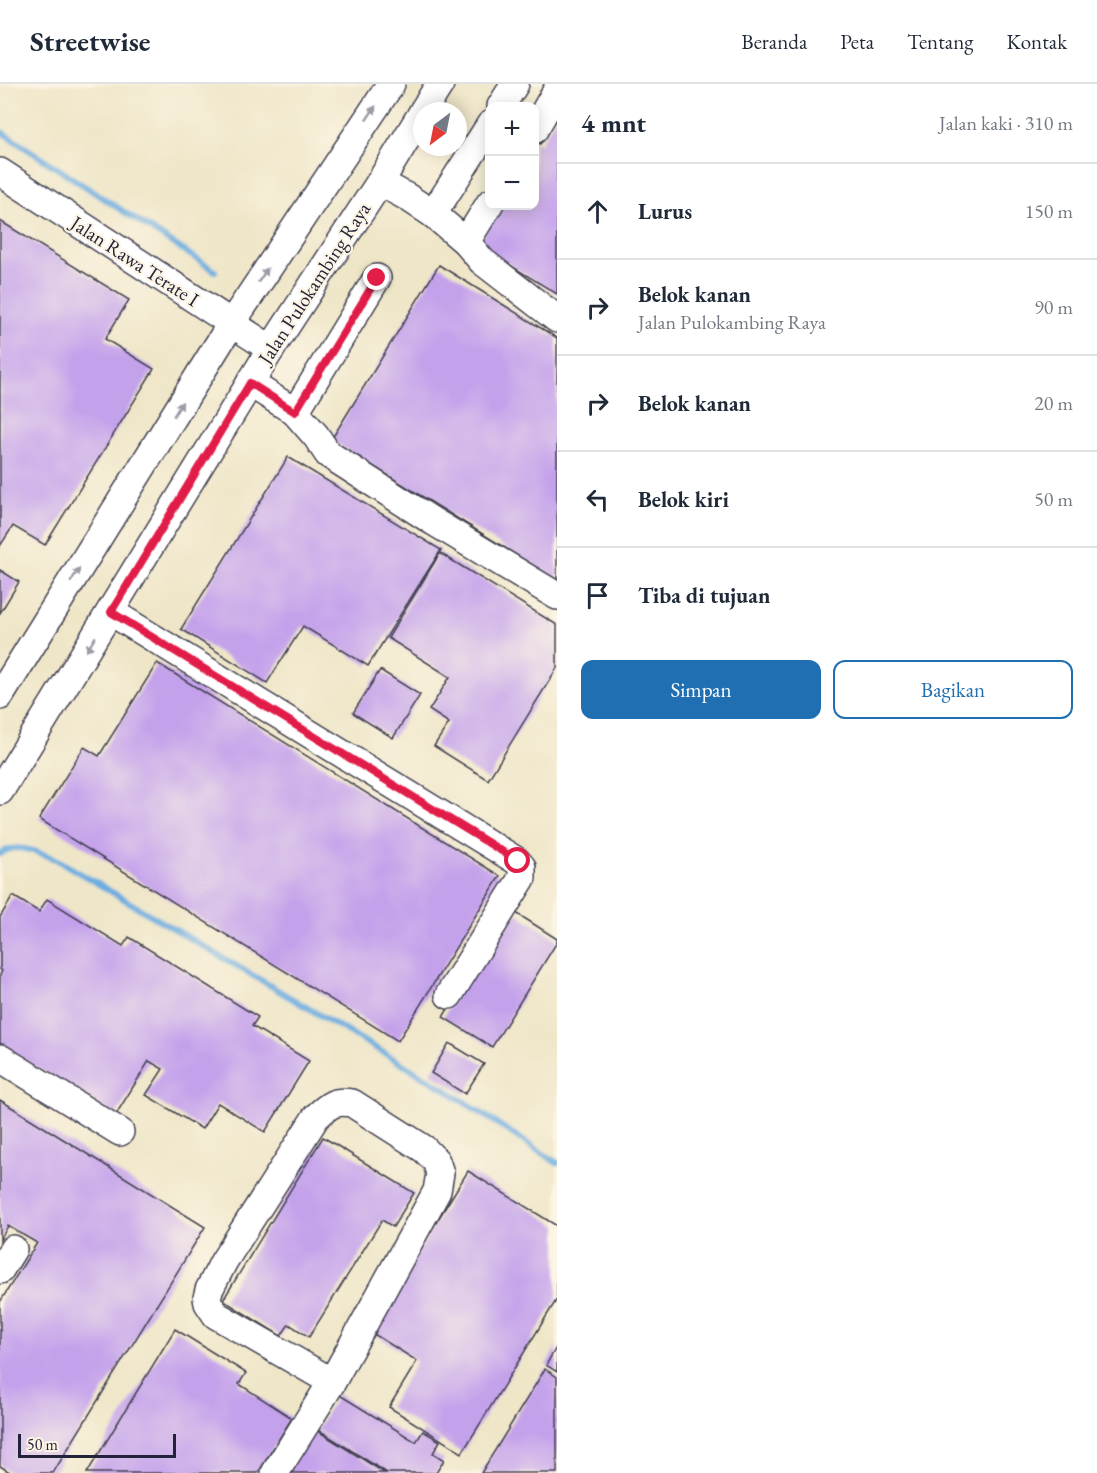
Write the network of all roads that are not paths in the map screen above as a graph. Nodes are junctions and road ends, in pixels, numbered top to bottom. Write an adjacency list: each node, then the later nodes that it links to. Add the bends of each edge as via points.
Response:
1 (391, 84): 17 (street, one-way to 1)
2 (440, 84): 5 (street, Jalan Pulokambing Raya)
3 (515, 84): 6 (street)
4 (557, 90): 7 (street)
5 (429, 102)
6 (504, 102)
7 (539, 121)
8 (413, 128): 11 (street, Jalan Pulokambing Raya)
9 (485, 131): 13 (street)
10 (0, 172): 17 (street, Jalan Rawa Terate I)
11 (380, 182): 13 (street); 18 (street, Jalan Pulokambing Raya)
12 (485, 210): 14 (street)
13 (434, 214): 14 (street)
14 (466, 242): 16 (street, via 482,261)
15 (377, 278): 20 (street)
16 (557, 319)
17 (231, 324): 18 (street, Jalan Rawa Terate I); 23 (street, one-way to 17)
18 (271, 349): 19 (street, Jalan Pulokambing Raya)
19 (250, 383): 20 (street); 22 (street, Jalan Pulokambing Raya)
20 (295, 412): 21 (street, via 328,454)
21 (557, 596)
22 (111, 612): 24 (street, Jalan Pulokambing Raya, one-way to 24); 25 (street, via 518,861 522,878)
23 (0, 696)
24 (0, 791)
25 (449, 995)
26 (0, 1058): 27 (street)
27 (120, 1132)
28 (332, 1382): 28 (street, via 436,1191 440,1173 436,1161 424,1149 351,1103 338,1101 316,1117 225,1261 207,1298 225,1322); 29 (street)
29 (275, 1473)

